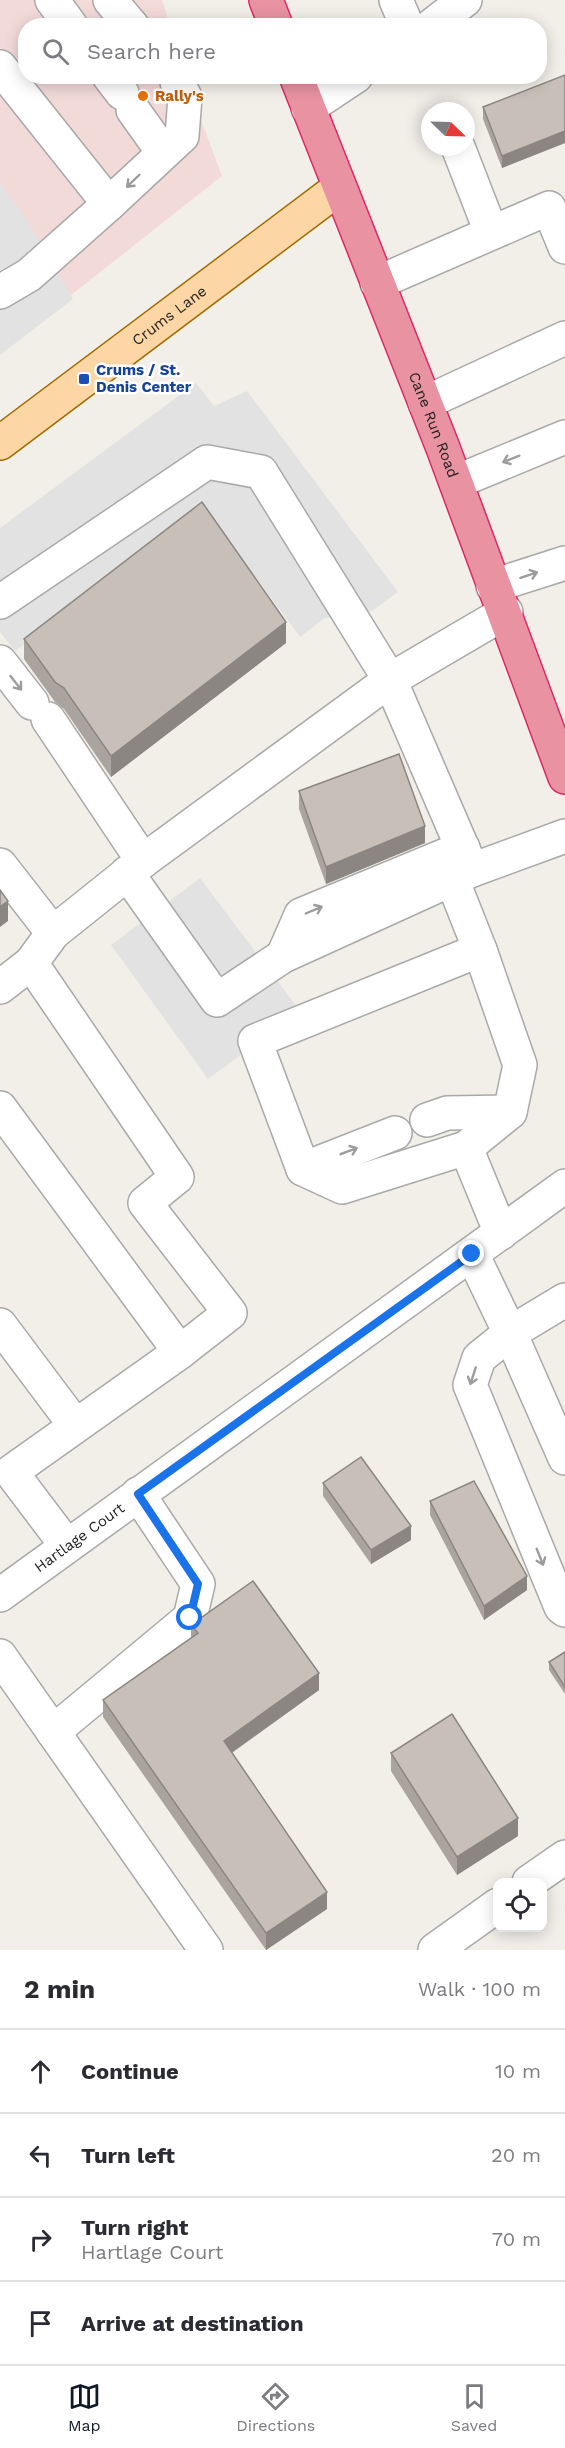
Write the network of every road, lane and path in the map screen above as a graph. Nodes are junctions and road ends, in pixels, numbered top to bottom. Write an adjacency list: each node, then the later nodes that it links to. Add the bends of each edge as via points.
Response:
1 (52, 0): 6 (street)
2 (110, 0): 7 (street)
3 (266, 0): 8 (highway)
4 (396, 0): 9 (street)
5 (465, 0): 10 (street)
6 (65, 18)
7 (125, 18)
8 (273, 18)
9 (404, 18)
10 (441, 18)
11 (0, 67): 20 (street)
12 (178, 84): 17 (street, via 185,97 182,136)
13 (299, 84): 16 (highway, Cane Run Road)
14 (344, 84): 16 (street)
15 (122, 93): 17 (street)
16 (308, 108): 19 (highway, Cane Run Road)
17 (163, 152): 20 (street, one-way to 20)
18 (462, 156): 21 (street)
19 (339, 188): 23 (highway, Cane Run Road); 27 (main road, Crums Lane)
20 (109, 204): 24 (street, via 29,274)
21 (491, 231): 22 (street, via 549,208); 23 (street)
22 (565, 247)
23 (377, 284): 26 (highway, Cane Run Road)
24 (0, 292)
25 (565, 338): 26 (street)
26 (425, 403): 29 (highway, Cane Run Road)
27 (7, 430)
28 (565, 437): 29 (street, one-way to 29)
29 (456, 482): 31 (highway, Cane Run Road)
30 (565, 563): 31 (street, one-way to 30)
31 (499, 599): 34 (street); 35 (highway, Cane Run Road)
32 (0, 602): 34 (street, via 207,462 261,472)
33 (0, 662): 39 (street, one-way to 39, via 40,711)
34 (390, 680): 38 (street); 39 (street)
35 (565, 777)
36 (565, 836): 38 (street)
37 (0, 865): 40 (street)
38 (462, 866): 39 (street, via 283,956 217,1000); 41 (street)
39 (135, 867): 40 (street)
40 (53, 933): 42 (street)
41 (480, 950): 45 (street, via 520,1065); 49 (street, via 255,1041)
42 (30, 963): 43 (street); 56 (street, via 177,1177 145,1203 230,1313)
43 (0, 987)
44 (0, 1108): 56 (street)
45 (510, 1112): 46 (street, via 447,1113); 48 (street)
46 (428, 1120)
47 (395, 1133): 49 (street, one-way to 47)
48 (466, 1148): 49 (street, via 342,1187); 51 (street)
49 (303, 1169)
50 (565, 1186): 51 (street, Hartlage Court)
51 (501, 1233): 52 (street, Hartlage Court)
52 (472, 1254): 55 (street); 60 (street, Hartlage Court)
53 (565, 1300): 55 (street)
54 (0, 1325): 57 (street)
55 (510, 1334): 58 (street); 63 (street, one-way to 63, via 479,1358 470,1385)
56 (180, 1352): 57 (street)
57 (75, 1425): 59 (street)
58 (565, 1458)
59 (6, 1476): 61 (street)
60 (138, 1494): 61 (street, Hartlage Court); 65 (street, via 198,1584 190,1618)
61 (67, 1546): 62 (street, Hartlage Court)
62 (0, 1594)
63 (565, 1610)
64 (0, 1656): 65 (street)
65 (53, 1732): 69 (street)
66 (565, 1857): 67 (street)
67 (535, 1878)
68 (493, 1909): 70 (street)
69 (206, 1950)
70 (435, 1950)

